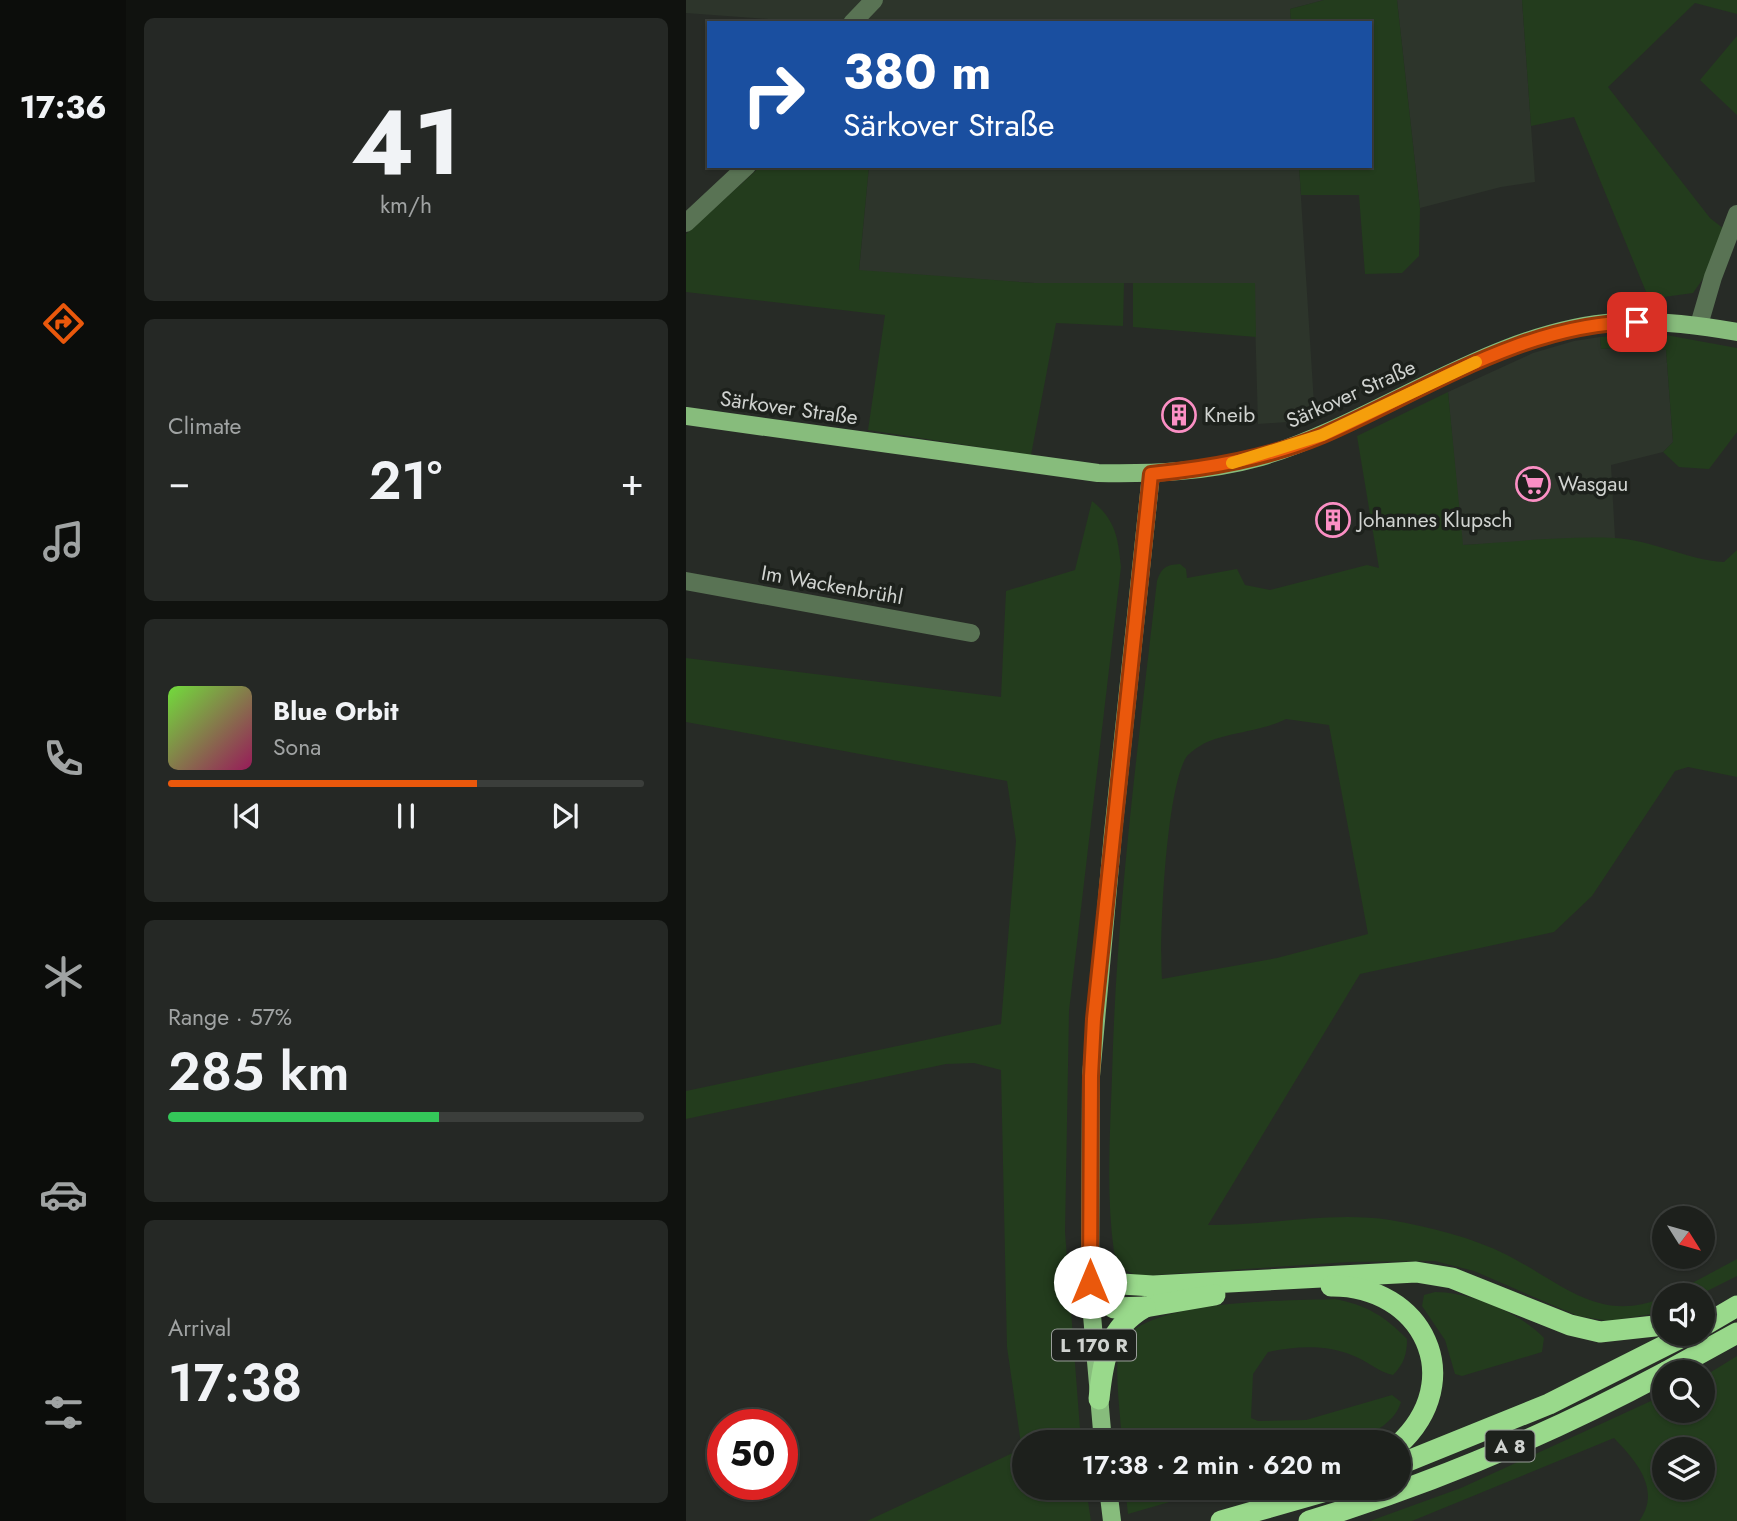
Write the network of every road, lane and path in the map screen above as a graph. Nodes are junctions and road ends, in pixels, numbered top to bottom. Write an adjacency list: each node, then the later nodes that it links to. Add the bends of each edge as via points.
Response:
1 (874, 0): 2 (street)
2 (854, 21)
3 (745, 168): 5 (street)
4 (1737, 214): 6 (street)
5 (686, 223)
6 (1699, 325): 7 (main road, Särkover Straße); 9 (main road, Särkover Straße, via 1614,322 1573,330 1470,365 1286,448 1227,464)
7 (1737, 332)
8 (686, 416): 9 (main road, Särkover Straße, via 1059,468)
9 (1151, 474): 12 (main road, L 170 R, via 1094,1019)
10 (686, 581): 11 (street, Im Wackenbrühl)
11 (971, 633)
12 (1090, 1287): 14 (highway, via 1114,1308); 17 (highway, via 1416,1272 1452,1278 1570,1325 1600,1332); 22 (main road, L 170 R)
13 (1737, 1304): 15 (highway); 16 (highway)
14 (1145, 1307): 22 (highway, via 1120,1325 1110,1339); 24 (highway, via 1323,1286 1367,1289 1391,1300 1409,1315 1431,1355 1433,1375 1425,1413)
15 (1715, 1310)
16 (1715, 1318)
17 (1652, 1326)
18 (1737, 1333): 20 (highway, A 8)
19 (1664, 1346): 25 (highway, A 8, via 1549,1404)
20 (1687, 1360)
21 (1652, 1379): 28 (highway, A 8, via 1558,1426)
22 (1099, 1399): 23 (main road, L 170 R)
23 (1102, 1430)
24 (1411, 1430)
25 (1411, 1460)
26 (1295, 1500): 27 (highway)
27 (1221, 1521)
28 (1309, 1521)

